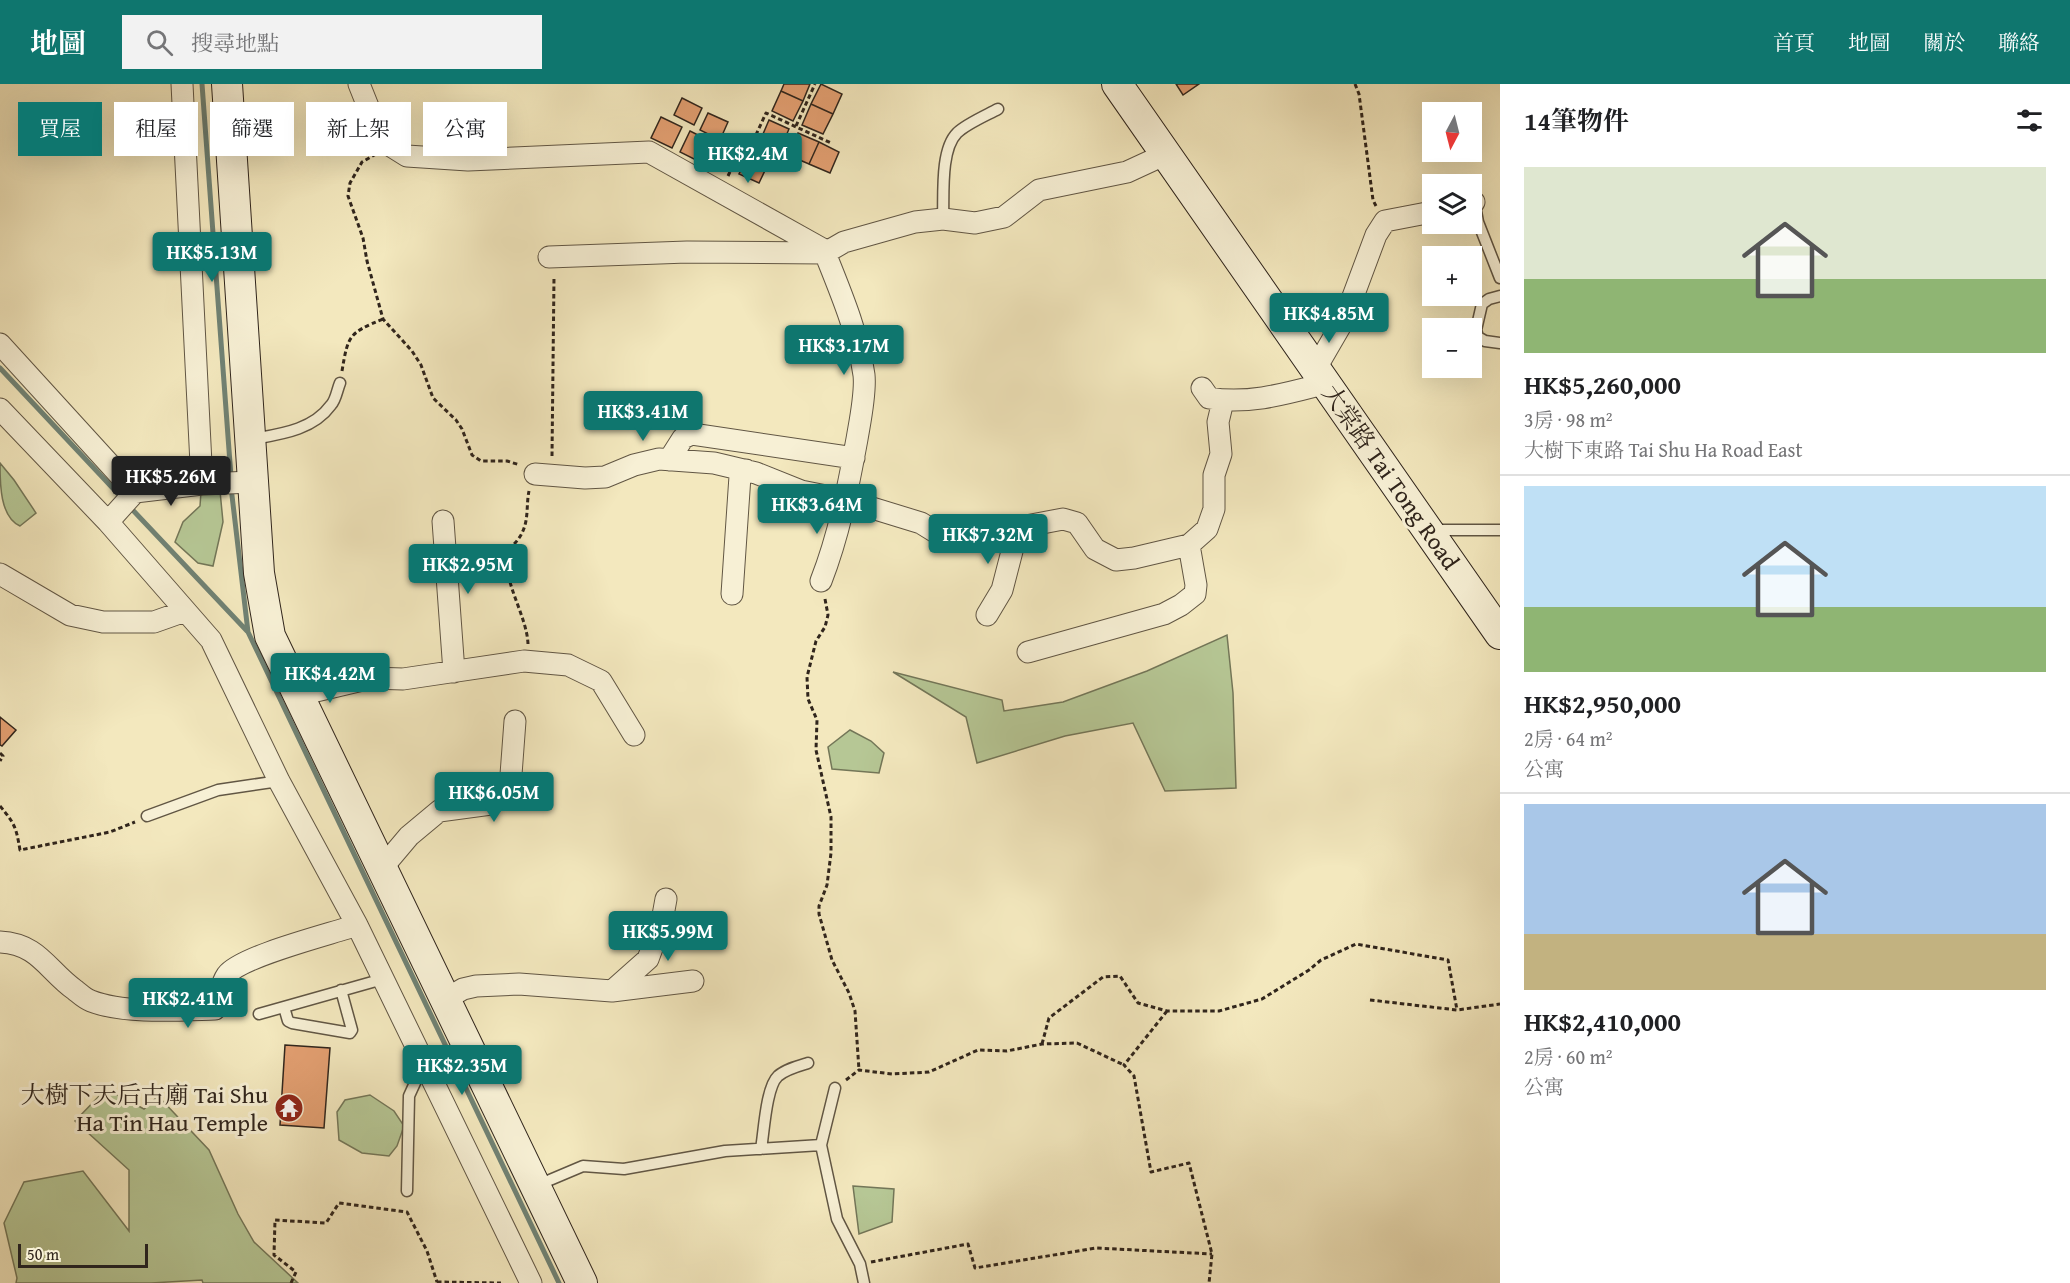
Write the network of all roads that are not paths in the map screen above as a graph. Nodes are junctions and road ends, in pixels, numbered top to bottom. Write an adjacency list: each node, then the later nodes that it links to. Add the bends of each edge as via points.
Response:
1 (182, 84): 27 (street)
2 (227, 84): 21 (street)
3 (359, 84): 10 (street, via 373,119 391,146 406,156 468,160 649,152)
4 (1116, 84): 6 (street, 大棠路 Tai Tong Road)
5 (998, 109): 8 (lane, via 957,133 948,148)
6 (1166, 154): 8 (street, via 1127,172 1040,190 1004,217 975,223); 16 (street, 大棠路 Tai Tong Road)
7 (1422, 214): 16 (street, via 1384,221)
8 (943, 219): 10 (street, via 874,233)
9 (1482, 232): 12 (lane)
10 (826, 252): 11 (street); 22 (street, via 850,318 864,377)
11 (549, 257)
12 (1500, 278)
13 (1500, 296): 14 (lane, via 1482,304 1476,330 1485,341)
14 (1500, 342)
15 (0, 344): 28 (street)
16 (1321, 375): 19 (street, via 1264,398); 33 (street, 大棠路 Tai Tong Road)
17 (340, 383): 21 (lane, via 332,405 312,423 284,434)
18 (1202, 388): 19 (street, via 1209,398)
19 (1223, 400): 35 (street, via 1218,422 1221,454 1214,475 1214,509 1207,529)
20 (0, 410): 30 (street)
21 (250, 439): 26 (street)
22 (854, 458): 23 (street, via 692,434 683,438); 29 (street)
23 (669, 460): 24 (street); 25 (street, via 646,461 605,477)
24 (746, 470): 29 (street, via 801,491); 38 (street, via 740,476)
25 (535, 474)
26 (253, 482): 27 (street); 44 (street, via 259,573 270,636)
27 (202, 484): 28 (street)
28 (133, 495): 30 (street)
29 (846, 500): 32 (street, via 959,539); 37 (street)
30 (110, 519): 39 (street)
31 (443, 522): 43 (street)
32 (1018, 528): 35 (street, via 1070,520 1077,523 1095,549 1116,560); 40 (street, via 1002,590)
33 (1429, 530): 34 (lane); 41 (street, 大棠路 Tai Tong Road)
34 (1500, 530)
35 (1188, 545): 42 (street, via 1195,594 1180,605 1164,614)
36 (0, 574): 39 (street, via 70,615 103,622 154,622)
37 (821, 581)
38 (732, 594)
39 (186, 611): 47 (street, via 211,640)
40 (987, 615)
41 (1500, 634)
42 (1028, 652)
43 (454, 672): 44 (street, via 403,680 370,678); 46 (street, via 524,661 568,665 601,681)
44 (299, 695): 49 (street)
45 (515, 721): 49 (street, via 510,788 490,804 438,811)
46 (634, 735)
47 (279, 781): 48 (lane, via 218,790); 51 (street)
48 (147, 816)
49 (382, 868): 57 (street)
50 (666, 899): 56 (street, via 648,959)
51 (357, 925): 52 (street, via 253,958 228,973 221,987 222,1002 215,1009 149,1010 90,1001 64,983 32,950 13,942); 53 (street)
52 (0, 942)
53 (383, 979): 55 (lane); 60 (street)
54 (693, 981): 56 (street)
55 (341, 990): 58 (lane); 58 (lane, via 350,1033 292,1023)
56 (612, 991): 57 (street, via 519,984 476,986)
57 (446, 999): 65 (street)
58 (284, 1007): 59 (lane)
59 (259, 1014)
60 (424, 1063): 66 (lane, via 409,1096); 67 (street)
61 (808, 1063): 64 (lane, via 778,1076 772,1087)
62 (835, 1088): 63 (lane)
63 (822, 1145): 64 (lane); 69 (lane, via 837,1219 860,1264)
64 (761, 1149): 65 (lane, via 725,1151 624,1169 583,1166)
65 (536, 1186): 68 (street)
66 (407, 1191)
67 (531, 1283)
68 (582, 1283)
69 (864, 1283)

